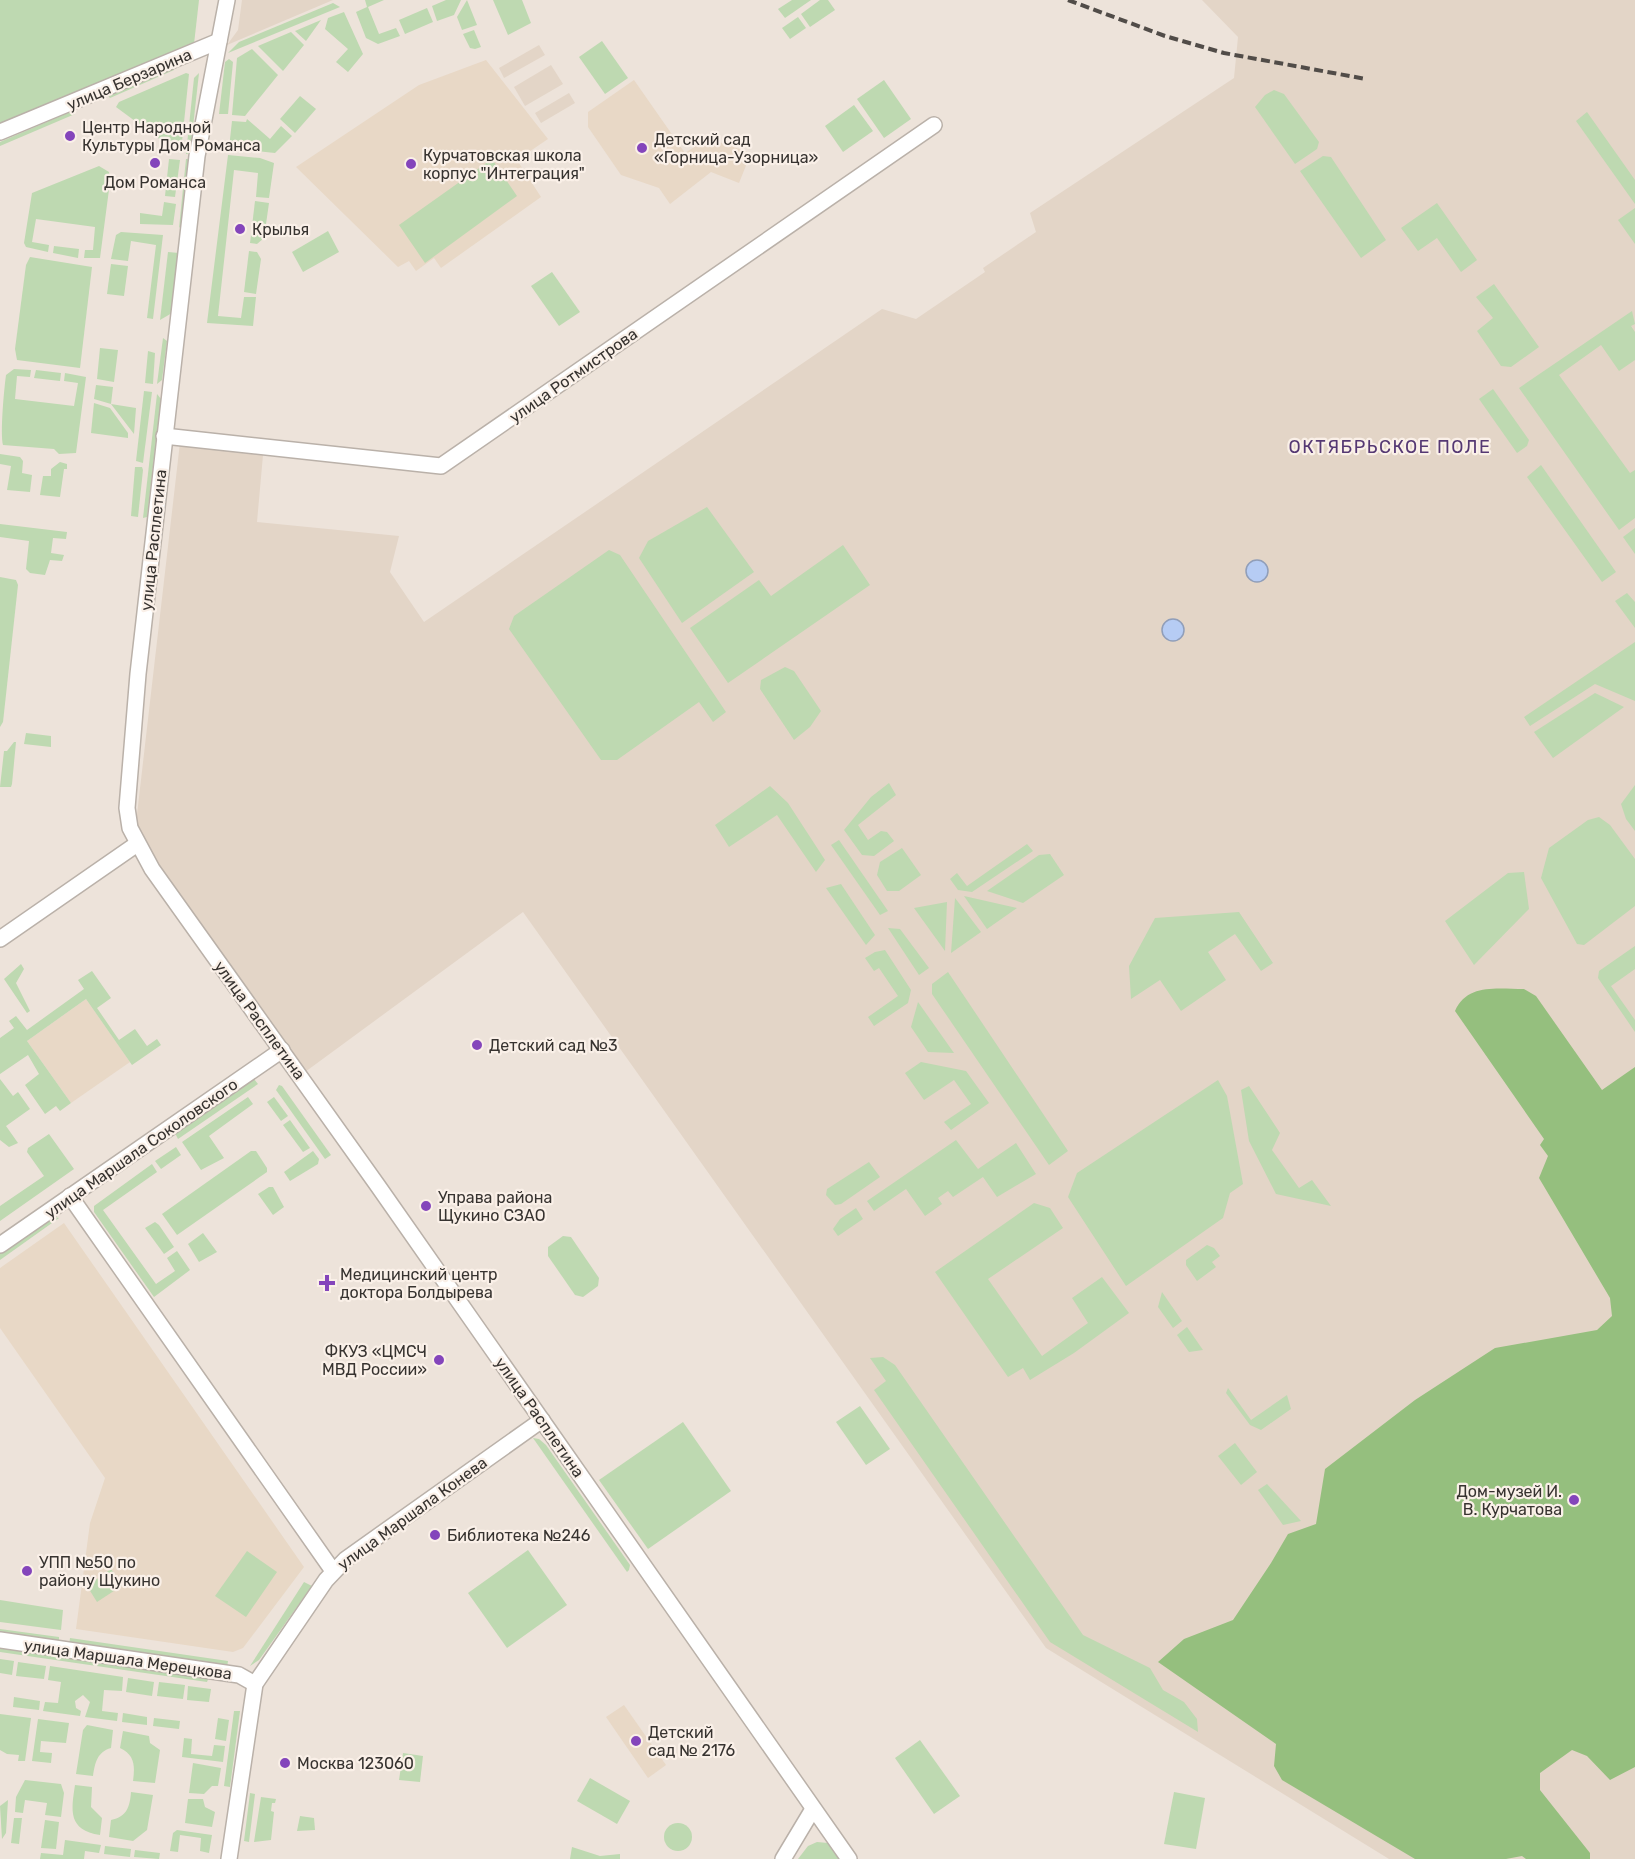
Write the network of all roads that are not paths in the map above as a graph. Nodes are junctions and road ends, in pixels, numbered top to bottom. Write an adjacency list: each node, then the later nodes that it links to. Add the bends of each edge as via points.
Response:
1 (227, 0): 2 (street)
2 (219, 41): 4 (street, улица Берзарина); 5 (street, улица Расплетина, via 197,156)
3 (934, 125): 5 (street, улица Ротмистрова, via 441,466)
4 (0, 132)
5 (164, 436): 6 (street, улица Расплетина, via 127,808)
6 (137, 844): 7 (street); 8 (street, улица Расплетина)
7 (0, 939)
8 (282, 1050): 9 (street, улица Маршала Соколовского); 11 (street, улица Расплетина)
9 (70, 1196): 10 (street, улица Маршала Соколовского); 12 (street)
10 (0, 1245)
11 (542, 1420): 12 (street, улица Маршала Конева); 15 (street, улица Расплетина)
12 (333, 1571): 14 (street, улица Маршала Конева)
13 (0, 1640): 14 (street, улица Маршала Мерецкова, via 239,1675)
14 (255, 1684): 16 (street, улица Маршала Конева)
15 (813, 1809): 17 (street); 18 (street, улица Расплетина)
16 (229, 1859)
17 (783, 1859)
18 (849, 1859)

